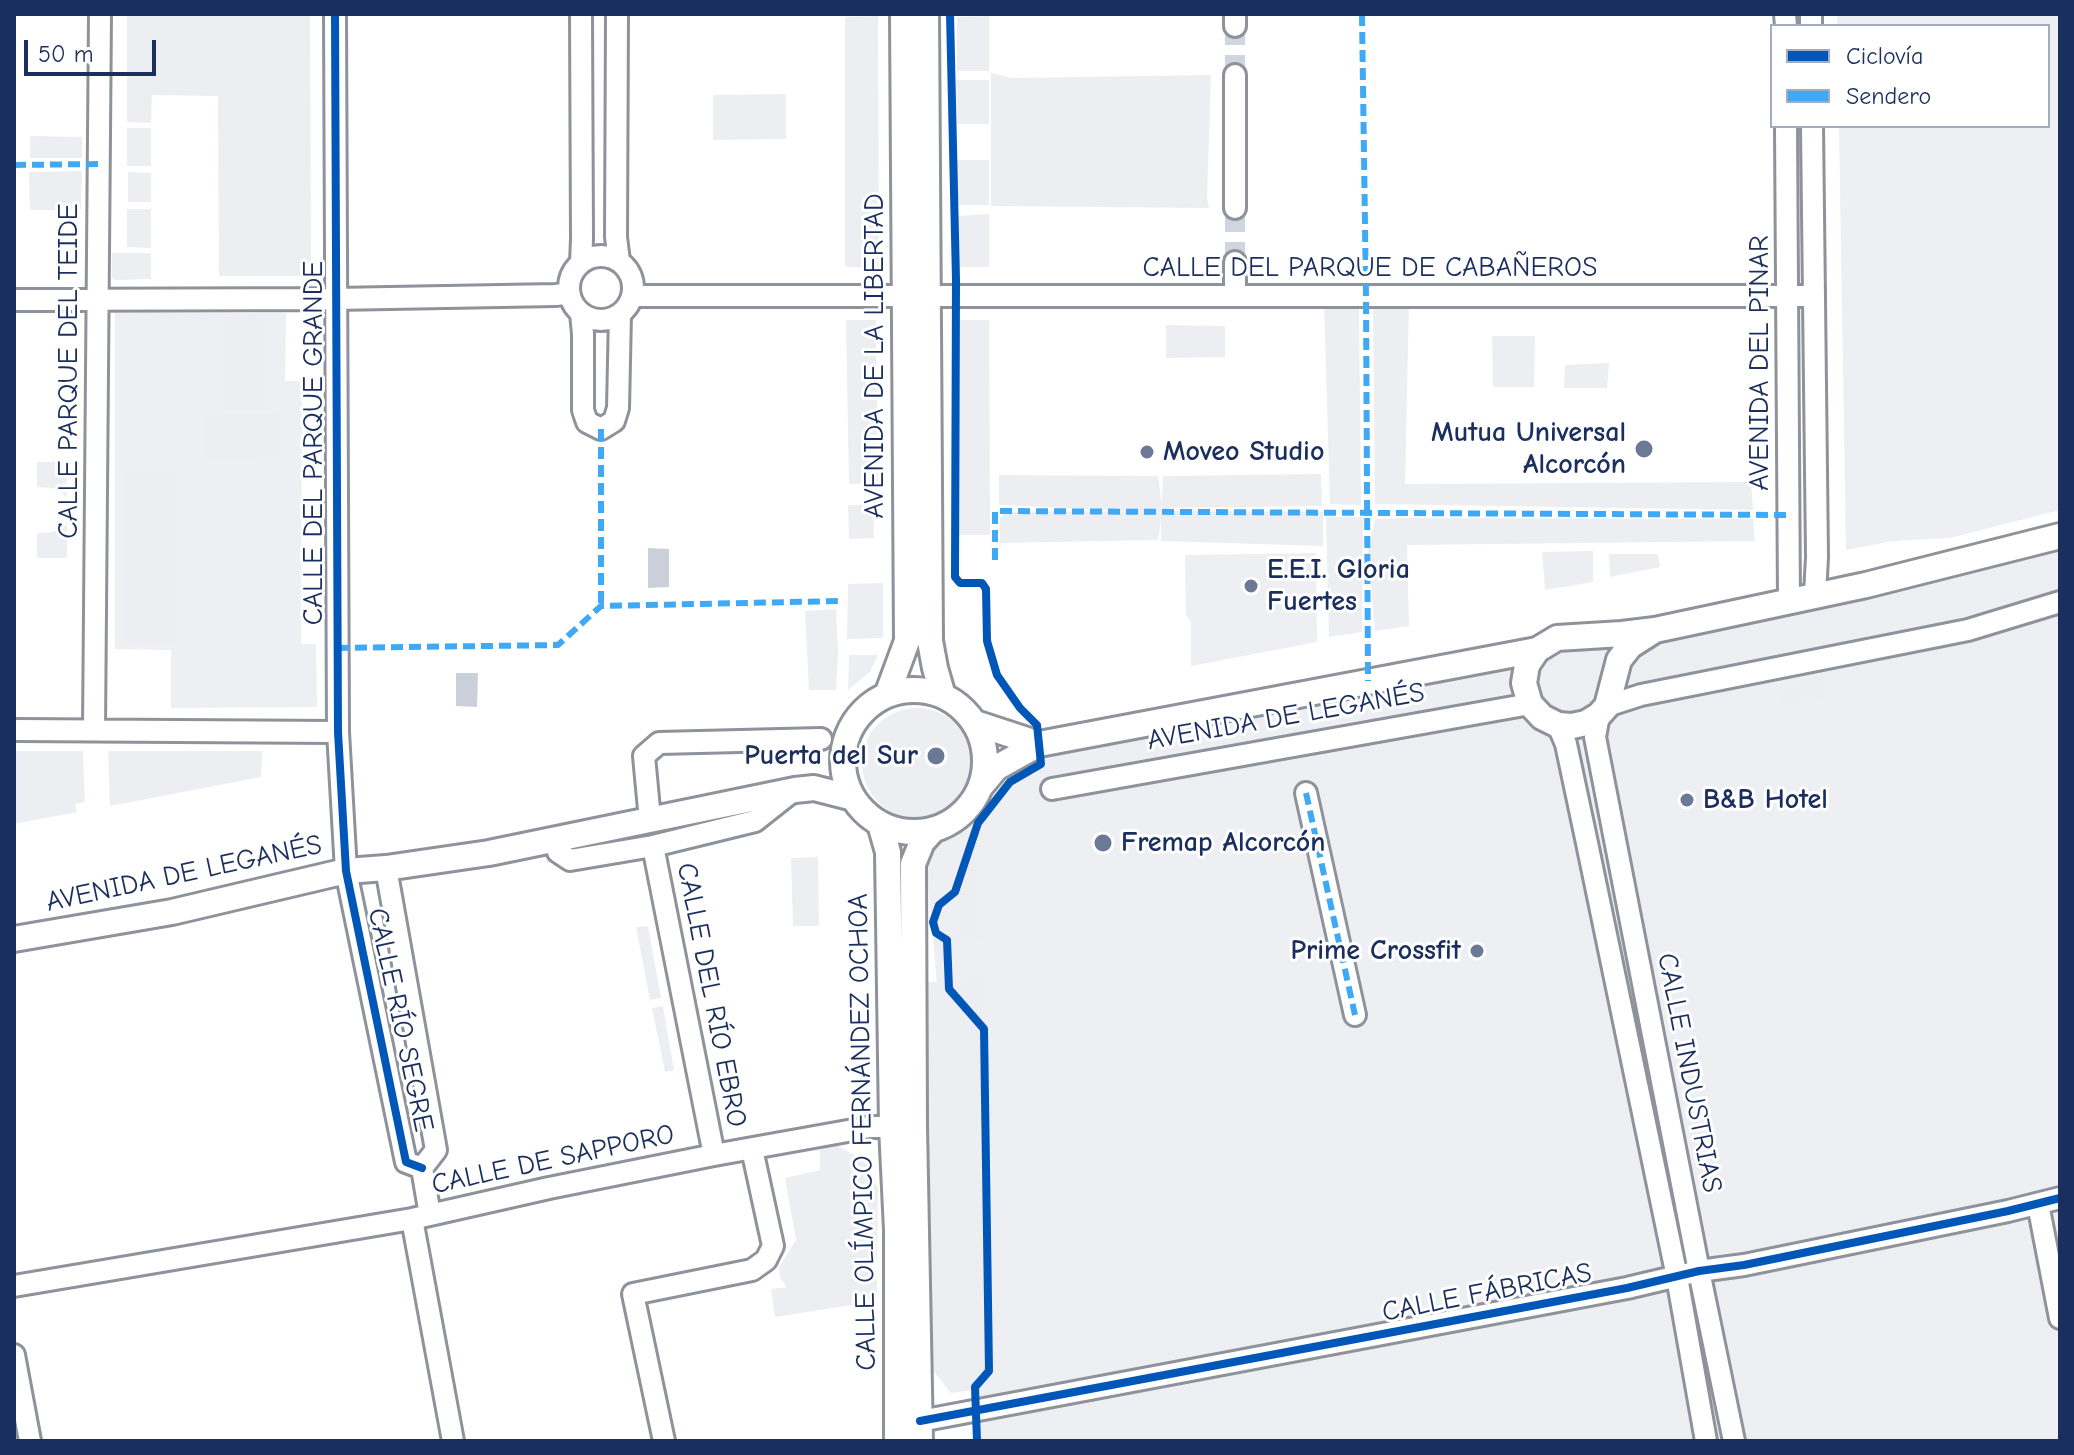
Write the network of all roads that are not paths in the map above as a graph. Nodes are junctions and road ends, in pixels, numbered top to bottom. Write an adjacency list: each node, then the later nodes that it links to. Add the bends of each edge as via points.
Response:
1 (100, 14): 22 (street, CALLE PARQUE DEL TEIDE)
2 (335, 14): 20 (street, CALLE DEL PARQUE GRANDE)
3 (581, 14): 13 (street)
4 (617, 14): 11 (street)
5 (903, 14): 16 (street, AVENIDA DE LA LIBERTAD)
6 (926, 14): 16 (street, AVENIDA DE LA LIBERTAD)
7 (1235, 75): 10 (street)
8 (1786, 128): 18 (street, AVENIDA DEL PINAR)
9 (1812, 128): 19 (street, AVENIDA DEL PINAR)
10 (1235, 208)
11 (619, 261): 13 (street, via 593,256); 15 (street, via 633,283)
12 (1235, 262): 17 (street)
13 (581, 263): 14 (street)
14 (569, 293): 20 (street); 23 (street)
15 (633, 296): 16 (street, CALLE DEL PARQUE DE CABAÑEROS); 24 (street)
16 (916, 296): 17 (street, CALLE DEL PARQUE DE CABAÑEROS); 34 (street, AVENIDA DE LA LIBERTAD, via 907,641); 35 (street, AVENIDA DE LA LIBERTAD, via 930,641)
17 (1235, 296): 18 (street, CALLE DEL PARQUE DE CABAÑEROS)
18 (1788, 296): 19 (street, CALLE DEL PARQUE DE CABAÑEROS); 27 (street, AVENIDA DEL PINAR)
19 (1813, 296): 26 (street, AVENIDA DEL PINAR)
20 (335, 299): 22 (street); 41 (street, CALLE DEL PARQUE GRANDE)
21 (14, 300): 22 (street)
22 (98, 300): 39 (street, CALLE PARQUE DEL TEIDE)
23 (581, 313): 24 (street, via 593,319); 24 (street, via 583,410 587,422 601,429 614,421 618,408)
24 (620, 314)
25 (2060, 536): 26 (street)
26 (1815, 595): 27 (street)
27 (1789, 601): 29 (street)
28 (2060, 602): 36 (street, via 1968,630)
29 (1655, 630): 30 (street); 36 (street, via 1619,660)
30 (1579, 638): 31 (street, via 1557,638); 36 (street, via 1597,647 1610,663)
31 (1537, 650): 32 (street, AVENIDA DE LEGANÉS); 33 (street, via 1527,665)
32 (1478, 661): 33 (street, via 1502,669); 43 (street, AVENIDA DE LEGANÉS)
33 (1527, 694): 38 (street, via 1542,717); 47 (street, AVENIDA DE LEGANÉS)
34 (887, 695): 35 (street, via 925,690); 44 (street, via 855,721)
35 (943, 696): 37 (street)
36 (1606, 701): 38 (street, via 1586,723); 66 (street, CALLE INDUSTRIAS, via 1595,737)
37 (975, 723): 43 (street, AVENIDA DE LEGANÉS); 45 (street, via 983,744)
38 (1558, 725): 67 (street, CALLE INDUSTRIAS)
39 (94, 729): 40 (street); 41 (street)
40 (14, 730)
41 (338, 732): 56 (street, CALLE DEL PARQUE GRANDE)
42 (821, 739): 50 (street, via 659,743 644,756)
43 (1039, 744): 45 (street, AVENIDA DE LEGANÉS, via 996,768)
44 (843, 761): 46 (street); 49 (street)
45 (981, 786): 52 (street, via 977,798 953,821)
46 (804, 789): 49 (street, AVENIDA DE LEGANÉS); 50 (street, AVENIDA DE LEGANÉS); 54 (street, via 755,821)
47 (1052, 789)
48 (1306, 793): 58 (street)
49 (853, 798): 51 (street)
50 (650, 820): 53 (street, AVENIDA DE LEGANÉS)
51 (880, 824): 52 (street, via 906,831); 59 (street, CALLE OLÍMPICO FERNÁNDEZ OCHOA, via 888,852)
52 (933, 830): 59 (street, CALLE OLÍMPICO FERNÁNDEZ OCHOA, via 913,864)
53 (555, 840): 54 (street, via 558,852 570,860); 55 (street, AVENIDA DE LEGANÉS)
54 (653, 846): 61 (street, CALLE DEL RÍO EBRO)
55 (386, 868): 56 (street, AVENIDA DE LEGANÉS); 62 (street, CALLE RÍO SEGRE, via 436,1150)
56 (346, 871): 57 (street, AVENIDA DE LEGANÉS, via 172,912); 62 (street, CALLE RÍO SEGRE, via 406,1162)
57 (14, 939)
58 (1355, 1015)
59 (903, 1127): 60 (street, CALLE DE SAPPORO, via 870,1127); 71 (street, CALLE OLÍMPICO FERNÁNDEZ OCHOA); 75 (street, CALLE OLÍMPICO FERNÁNDEZ OCHOA, via 897,1230)
60 (752, 1149): 61 (street, CALLE DE SAPPORO); 74 (street, via 773,1246 766,1260 752,1270 633,1294)
61 (714, 1155): 65 (street, CALLE DE SAPPORO)
62 (422, 1168): 65 (street, CALLE RÍO SEGRE)
63 (2060, 1198): 64 (street, CALLE FÁBRICAS)
64 (2038, 1204): 66 (street, CALLE FÁBRICAS); 69 (street)
65 (421, 1217): 68 (street, CALLE DE SAPPORO); 73 (street, CALLE RÍO SEGRE)
66 (1699, 1271): 67 (street, CALLE FÁBRICAS); 77 (street, CALLE INDUSTRIAS)
67 (1677, 1277): 71 (street, CALLE FÁBRICAS); 76 (street, CALLE INDUSTRIAS)
68 (14, 1286)
69 (2060, 1318)
70 (14, 1355): 72 (street)
71 (920, 1431)
72 (30, 1441)
73 (453, 1441)
74 (664, 1441)
75 (897, 1441)
76 (1706, 1441)
77 (1734, 1441)

